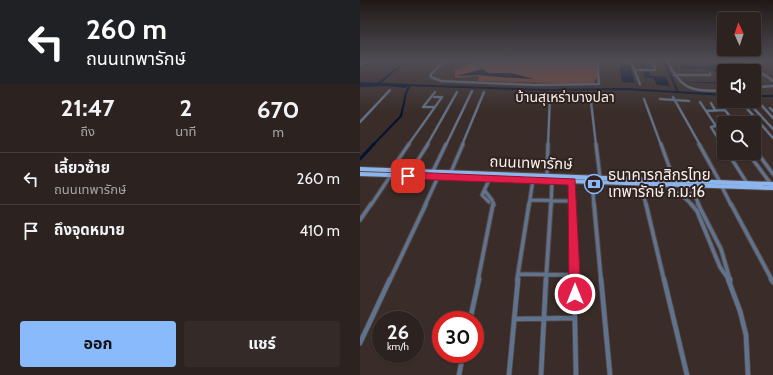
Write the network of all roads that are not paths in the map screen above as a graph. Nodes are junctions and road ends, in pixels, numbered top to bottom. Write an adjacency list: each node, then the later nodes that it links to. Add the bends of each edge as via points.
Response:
1 (433, 78): 2 (street, via 535,85 597,85)
2 (599, 78)
3 (638, 78): 5 (street)
4 (677, 78): 9 (street, via 687,88)
5 (640, 84)
6 (773, 86): 7 (street)
7 (761, 87)
8 (390, 90): 34 (street)
9 (717, 90)
10 (472, 91): 43 (street)
11 (435, 92): 24 (street, via 423,107)
12 (457, 92): 42 (street)
13 (484, 92): 45 (street)
14 (590, 93): 49 (street)
15 (542, 96): 47 (street, via 550,96)
16 (434, 97): 24 (street, via 442,97)
17 (674, 98): 19 (street); 20 (street); 58 (street)
18 (644, 99): 52 (street)
19 (660, 99)
20 (689, 101)
21 (700, 102): 30 (street)
22 (711, 103): 28 (street)
23 (761, 105): 33 (street)
24 (435, 107): 44 (street)
25 (746, 108): 37 (street)
26 (754, 108): 35 (street)
27 (770, 108): 31 (street)
28 (715, 110): 29 (street); 30 (street)
29 (725, 110): 32 (street)
30 (706, 111): 36 (street, via 716,126 711,127)
31 (773, 111)
32 (730, 116)
33 (773, 118)
34 (360, 122)
35 (773, 129)
36 (717, 137)
37 (773, 138)
38 (761, 158): 46 (street)
39 (732, 160): 56 (street)
40 (753, 160): 62 (street)
41 (361, 170): 44 (main road, ถนนเทพารักษ์)
42 (410, 170): 43 (main road, ถนนเทพารักษ์); 44 (main road, ถนนเทพารักษ์)
43 (433, 171): 45 (main road, ถนนเทพารักษ์)
44 (391, 172): 48 (main road, ถนนเทพารักษ์); 70 (street)
45 (451, 172): 47 (main road, ถนนเทพารักษ์)
46 (773, 174)
47 (547, 175): 49 (main road, ถนนเทพารักษ์)
48 (438, 176): 50 (main road, ถนนเทพารักษ์); 80 (street)
49 (600, 177): 52 (main road, ถนนเทพารักษ์)
50 (490, 178): 51 (main road, ถนนเทพารักษ์); 76 (street, via 482,195 491,202)
51 (533, 180): 53 (main road, ถนนเทพารักษ์); 65 (street)
52 (674, 180): 58 (main road, ถนนเทพารักษ์)
53 (552, 181): 54 (main road, ถนนเทพารักษ์); 66 (street)
54 (572, 181): 55 (main road, ถนนเทพารักษ์); 68 (street)
55 (592, 182): 57 (main road, ถนนเทพารักษ์); 86 (street)
56 (747, 183): 60 (main road, ถนนเทพารักษ์); 62 (main road, ถนนเทพารักษ์)
57 (641, 184): 59 (main road, ถนนเทพารักษ์); 87 (street)
58 (721, 184): 60 (main road, ถนนเทพารักษ์); 61 (main road, ถนนเทพารักษ์); 75 (street)
59 (666, 185): 61 (main road, ถนนเทพารักษ์); 64 (street)
60 (736, 185): 62 (main road, ถนนเทพารักษ์)
61 (691, 186): 63 (street)
62 (772, 187)
63 (693, 193): 64 (street); 67 (street)
64 (682, 196): 69 (street)
65 (530, 200): 66 (street); 71 (street)
66 (551, 200): 68 (street); 72 (street)
67 (696, 200): 69 (street); 74 (street, via 730,274)
68 (572, 201): 73 (street)
69 (690, 202): 74 (street, via 700,217 720,267)
70 (360, 220)
71 (518, 274): 72 (street); 78 (street)
72 (547, 274): 73 (street); 79 (street)
73 (575, 275): 77 (street)
74 (730, 282): 88 (street, via 746,335)
75 (773, 282)
76 (472, 311)
77 (575, 318): 79 (street); 85 (street)
78 (514, 319): 79 (street); 83 (street)
79 (544, 319): 84 (street)
80 (360, 343)
81 (461, 363): 82 (street)
82 (459, 375)
83 (508, 375)
84 (541, 375)
85 (576, 375)
86 (610, 375)
87 (687, 375)
88 (748, 375)

